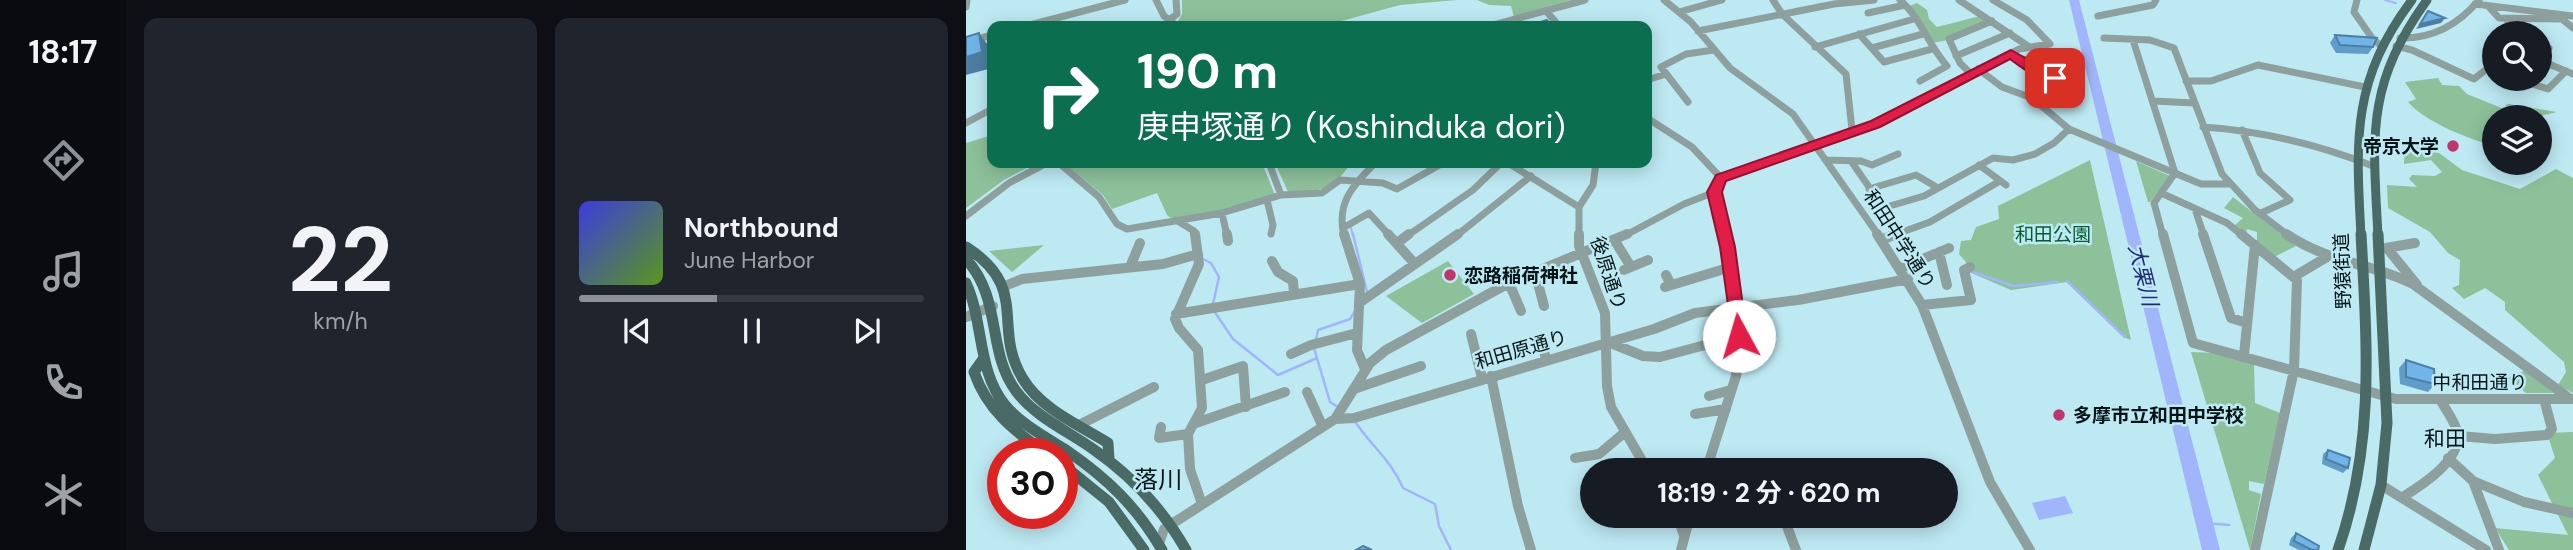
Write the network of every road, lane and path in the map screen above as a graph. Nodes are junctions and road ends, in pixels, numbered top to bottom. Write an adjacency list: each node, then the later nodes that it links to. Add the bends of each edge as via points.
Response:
1 (967, 0): 21 (street)
2 (1125, 0): 33 (street)
3 (1156, 0): 31 (street)
4 (1176, 0): 31 (street, via 1177,14)
5 (1585, 0): 22 (street)
6 (1664, 0): 23 (street, 和田中学通り)
7 (1722, 0): 23 (street)
8 (1773, 0): 25 (street)
9 (1874, 0): 16 (street)
10 (1959, 0): 36 (street)
11 (1993, 0): 50 (street, via 2027,20 2050,44)
12 (2156, 0): 26 (street, via 2153,5)
13 (2357, 0): 51 (street, via 2354,12 2366,33)
14 (2412, 0): 32 (main road, 野猿街道)
15 (2427, 0): 37 (main road, 野猿街道)
16 (1859, 1): 17 (street); 24 (street)
17 (1833, 2): 25 (street)
18 (1902, 2): 24 (street); 29 (street)
19 (2477, 2): 20 (street); 49 (street, via 2449,29)
20 (2488, 6): 28 (street); 30 (street)
21 (966, 7)
22 (1547, 12): 34 (street); 35 (street)
23 (1679, 12): 40 (street, 和田中学通り)
24 (1868, 13): 38 (street)
25 (1782, 14): 40 (street); 52 (street)
26 (2098, 16)
27 (2573, 16): 28 (street)
28 (2558, 17): 30 (street); 39 (street)
29 (1914, 19): 38 (street); 43 (street)
30 (2506, 19)
31 (1169, 20)
32 (2396, 20): 37 (main road); 44 (main road, 野猿街道)
33 (1052, 21)
34 (1510, 21)
35 (1555, 21)
36 (1992, 21): 41 (street); 57 (street, via 1949,39)
37 (2409, 24): 49 (main road, 野猿街道)
38 (1880, 28): 42 (street)
39 (2573, 28)
40 (1698, 31): 54 (street, 和田中学通り)
41 (2010, 33): 50 (street); 57 (street)
42 (1859, 34): 52 (street); 53 (street)
43 (1923, 34): 53 (street); 55 (street)
44 (2386, 35): 49 (main road); 51 (main road, 野猿街道)
45 (987, 36): 48 (street)
46 (2104, 38): 47 (street)
47 (2133, 40): 67 (street, via 2174,48); 71 (street)
48 (966, 42)
49 (2398, 42): 62 (street, via 2474,79); 87 (main road, 野猿街道, via 2378,100)
50 (2028, 46): 56 (street)
51 (2381, 46): 69 (main road, 野猿街道)
52 (1815, 47): 79 (street, via 1849,79)
53 (1872, 48): 55 (street, via 1884,62)
54 (1714, 50): 63 (street, via 1686,54 1661,67); 81 (street, 和田中学通り, via 1735,73 1786,107)
55 (1932, 50): 66 (street, via 1947,66)
56 (2011, 54): 58 (street); 60 (street)
57 (1956, 56): 60 (street)
58 (2020, 59): 65 (street); 65 (street, via 2051,62)
59 (2552, 65): 61 (street)
60 (1974, 71): 78 (street, via 2032,98); 79 (street, via 1882,120)
61 (2570, 72): 68 (street)
62 (2482, 73)
63 (1666, 74): 64 (street); 72 (street)
64 (1652, 78)
65 (2055, 78): 70 (street, via 2056,84)
66 (1920, 81)
67 (2186, 81): 69 (street, via 2211,81 2264,65); 73 (street)
68 (2552, 86)
69 (2365, 87): 85 (main road, 野猿街道)
70 (2046, 95)
71 (2152, 101): 73 (street); 96 (street)
72 (1688, 102)
73 (2194, 103): 77 (street)
74 (987, 112): 76 (street)
75 (1652, 121): 98 (street, via 1692,146)
76 (966, 123)
77 (2203, 127): 80 (street); 100 (street)
78 (2069, 129): 86 (street, via 2045,150 2003,161 1993,158); 96 (street)
79 (1852, 130): 81 (street)
80 (2242, 130): 85 (street, via 2321,146); 111 (street, via 2260,173 2290,200)
81 (1815, 145): 83 (street, 和田中学通り); 98 (street)
82 (1898, 154): 84 (street, via 1872,165)
83 (1826, 160): 84 (street); 119 (street, 和田中学通り)
84 (1851, 161): 102 (street)
85 (2357, 161): 87 (street); 137 (main road, 野猿街道)
86 (1979, 165): 101 (street); 117 (street, via 2003,183)
87 (2373, 166): 127 (main road, 野猿街道)
88 (1038, 168): 112 (street)
89 (1065, 168): 114 (street, via 1100,197 1117,224 1127,229)
90 (1271, 168): 105 (street)
91 (1370, 168): 99 (street)
92 (1434, 168): 99 (street, via 1397,189)
93 (1496, 168): 123 (street, via 1473,190)
94 (1517, 168): 97 (street)
95 (1595, 168): 107 (street, 後原通り, via 1593,185)
96 (2175, 173): 100 (street, via 2206,185); 104 (street)
97 (1531, 176): 107 (street); 136 (street)
98 (1721, 178): 103 (street)
99 (1359, 180): 105 (street, via 1340,180 1322,193); 115 (street, via 1342,203)
100 (2228, 184): 111 (street)
101 (1938, 188): 102 (street, via 1916,175); 108 (street)
102 (1869, 189): 108 (street)
103 (1715, 192): 121 (street); 139 (street)
104 (2161, 193): 109 (street); 169 (street, 中和田通り, via 2154,203 2193,343)
105 (1281, 195): 106 (street)
106 (1267, 200): 110 (street); 118 (street)
107 (1580, 207): 131 (street, 後原通り)
108 (1883, 208): 117 (street)
109 (2195, 209): 125 (street, via 2227,223); 162 (street, via 2231,318)
110 (1222, 213): 113 (street); 120 (street)
111 (2261, 213): 132 (street)
112 (966, 216)
113 (1198, 217): 114 (street); 116 (street)
114 (1176, 220): 116 (street)
115 (1343, 228): 123 (street, via 1369,213); 148 (street)
116 (1194, 231): 130 (street)
117 (1901, 233): 119 (street)
118 (1271, 234)
119 (1881, 240): 141 (street, 和田中学通り)
120 (1228, 241)
121 (1615, 241): 131 (street); 134 (street, via 1628,269)
122 (1140, 243): 138 (street)
123 (1397, 243): 136 (street)
124 (2415, 243): 127 (street)
125 (2255, 245): 145 (street); 162 (street)
126 (966, 247): 151 (main road, via 991,265)
127 (2382, 247): 142 (main road, 野猿街道); 152 (street)
128 (1949, 248): 129 (street)
129 (1939, 253): 141 (street); 150 (street)
130 (1198, 254): 138 (street); 160 (street, via 1199,264)
131 (1582, 255): 143 (street); 167 (street, 後原通り, via 1605,313)
132 (2327, 257): 137 (street); 145 (street)
133 (966, 259): 157 (main road, via 985,280)
134 (1648, 260)
135 (1272, 261): 153 (street, via 1293,281)
136 (1415, 264): 155 (street)
137 (2362, 266): 142 (street); 179 (main road, 野猿街道)
138 (1130, 267): 151 (street, via 1022,279)
139 (1731, 267): 144 (street, via 1668,286); 158 (street)
140 (1970, 267): 156 (street, via 1964,270 1970,300)
141 (1900, 268): 146 (street, 和田中学通り)
142 (2378, 271): 152 (street); 184 (main road, 野猿街道)
143 (1535, 272): 149 (street); 154 (street)
144 (1667, 275)
145 (2295, 276): 174 (street)
146 (1908, 279): 156 (street, 和田中学通り); 158 (street, 和田原通り)
147 (966, 283): 161 (main road)
148 (1360, 284): 153 (street); 155 (street)
149 (1509, 284): 159 (street); 173 (street, via 1387,350)
150 (1947, 285)
151 (1005, 286): 193 (main road, via 1010,346 1018,372 1029,388)
152 (2417, 287): 187 (street)
153 (1294, 293): 160 (street)
154 (1545, 300)
155 (1362, 301): 163 (street)
156 (1922, 305): 222 (street, 和田中学通り, via 1990,482)
157 (992, 306): 161 (street); 204 (main road, via 1002,365 1017,394)
158 (1736, 307): 165 (street); 167 (street, 和田原通り, via 1685,315)
159 (1521, 311)
160 (1176, 314): 176 (street, via 1176,326 1195,342)
161 (971, 315): 170 (main road)
162 (2247, 323): 169 (street)
163 (1357, 333): 168 (street); 173 (street, via 1356,349)
164 (1471, 334): 175 (street)
165 (1739, 336): 167 (street, via 1660,358); 178 (street)
166 (1542, 341): 171 (street)
167 (1608, 342): 171 (street, 和田原通り); 196 (street, 後原通り, via 1609,398)
168 (1291, 354)
169 (2244, 355): 174 (street, 中和田通り)
170 (984, 358): 199 (main road, via 974,372 990,408); 216 (main road, via 992,384 1011,411 1123,492)
171 (1546, 360): 175 (street, 和田原通り)
172 (1421, 366): 177 (street)
173 (1365, 369): 177 (street)
174 (2294, 370): 179 (street, 中和田通り); 223 (street)
175 (1487, 377): 191 (street, 和田原通り); 219 (street)
176 (1202, 380): 188 (street, via 1243,366 1250,393); 192 (street, via 1202,408)
177 (1353, 388): 191 (street)
178 (1731, 390): 183 (street); 189 (street)
179 (2367, 391): 184 (street, 中和田通り); 224 (main road, 野猿街道, via 2363,458)
180 (1149, 392): 193 (street)
181 (1285, 392): 188 (street)
182 (1307, 392): 194 (street)
183 (1709, 396)
184 (2386, 398): 185 (street, 中和田通り); 207 (main road, 野猿街道)
185 (2440, 399): 186 (street, 中和田通り); 198 (street)
186 (2544, 399): 187 (street, 中和田通り); 198 (street, via 2552,429 2547,435)
187 (2572, 399)
188 (1246, 407): 192 (street)
189 (1726, 409): 190 (street); 202 (street)
190 (1695, 414)
191 (1343, 417): 194 (street, 和田原通り)
192 (1196, 424): 197 (street)
193 (1079, 425): 204 (main road, via 1108,443)
194 (1322, 425): 209 (street, 和田原通り)
195 (1161, 427): 197 (street, via 1159,438)
196 (1624, 433): 200 (street, via 1599,454); 201 (street, 後原通り)
197 (1188, 435): 209 (street, via 1190,469)
198 (2459, 436): 203 (street)
199 (1024, 438)
200 (1575, 458)
201 (1640, 458)
202 (1710, 458)
203 (2448, 458): 206 (street); 208 (street)
204 (1109, 459): 211 (main road, via 1138,481)
205 (1078, 475): 217 (main road, via 1121,512)
206 (2473, 481): 210 (street, via 2524,502); 227 (street)
207 (2381, 485): 208 (street); 225 (main road, 野猿街道)
208 (2403, 497): 226 (street)
209 (1202, 504): 211 (street, 和田原通り)
210 (2573, 513)
211 (1172, 524): 216 (street, via 1160,535); 218 (main road)
212 (1681, 528): 215 (street)
213 (1686, 528): 215 (street)
214 (1788, 528): 221 (street)
215 (1684, 535): 220 (street)
216 (1161, 547)
217 (1144, 550)
218 (1186, 550)
219 (1531, 550)
220 (1681, 550)
221 (1796, 550)
222 (2030, 550)
223 (2255, 550)
224 (2338, 550)
225 (2364, 550)
226 (2485, 550)
227 (2499, 550)

